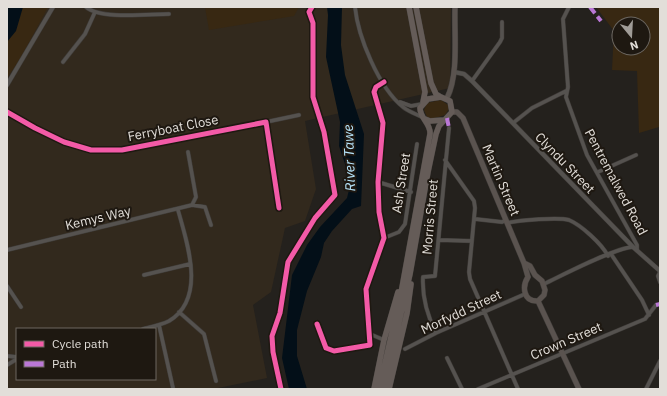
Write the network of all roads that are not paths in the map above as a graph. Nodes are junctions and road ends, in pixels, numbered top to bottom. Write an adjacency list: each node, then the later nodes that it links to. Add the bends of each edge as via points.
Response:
1 (53, 7): 15 (street)
2 (86, 7): 8 (street)
3 (355, 7): 13 (street, via 365,46)
4 (409, 7): 19 (main road, via 425,92)
5 (416, 7): 17 (main road, via 431,83 436,94)
6 (455, 7): 12 (main road)
7 (569, 7): 16 (street, Pentremalwed Road, via 564,19 568,87)
8 (95, 12): 9 (street); 11 (street, via 85,34)
9 (168, 14)
10 (502, 22): 14 (street, via 500,42)
11 (63, 62)
12 (454, 72): 14 (street, Clyndu Street, via 464,74); 17 (main road, via 452,89)
13 (384, 82): 18 (street); 33 (street, via 374,92 383,123)
14 (472, 82): 26 (street, Clyndu Street)
15 (7, 85)
16 (566, 91): 26 (street, via 532,108); 32 (street, Pentremalwed Road, via 575,126 587,155)
17 (444, 98): 19 (main road, via 428,99); 21 (main road, via 451,104)
18 (397, 101): 19 (street, via 411,106); 23 (street)
19 (423, 103): 23 (main road, via 420,111)
20 (7, 112): 25 (street, Ferryboat Close, via 64,142 91,150 122,150)
21 (452, 112): 24 (main road); 39 (main road, Martin Street, via 457,112 463,118)
22 (299, 115): 25 (street, Ferryboat Close)
23 (424, 119): 24 (main road, via 430,122); 49 (main road, via 429,124 430,134)
24 (444, 120): 51 (main road, via 436,134)
25 (266, 122): 36 (street)
26 (512, 123): 44 (street, Clyndu Street)
27 (449, 128): 31 (street, Morris Street)
28 (417, 144): 34 (street, Ash Street)
29 (188, 152): 35 (street, via 196,197)
30 (636, 155): 32 (street)
31 (445, 160): 38 (street, via 474,201); 42 (street, Morris Street)
32 (598, 172): 44 (street, Pentremalwed Road, via 637,245)
33 (378, 182): 34 (street); 41 (street, via 379,212)
34 (411, 192): 41 (street, Ash Street, via 404,224 399,232)
35 (192, 205): 37 (street, Kemys Way); 40 (street, via 204,207)
36 (279, 208)
37 (178, 210): 45 (street, Kemys Way); 48 (street)
38 (475, 219): 39 (street); 43 (street)
39 (506, 222): 46 (street, via 560,219 571,221); 47 (main road, Martin Street)
40 (211, 225)
41 (384, 238): 69 (street, via 366,289)
42 (439, 240): 43 (street); 68 (street, Morris Street, via 435,276 423,277 428,317)
43 (472, 241): 63 (street, via 470,279)
44 (635, 248): 46 (street, via 628,247); 50 (street, Clyndu Street)
45 (7, 250)
46 (610, 255): 56 (street); 64 (street, via 642,300)
47 (524, 263): 53 (main road, via 530,266); 54 (main road)
48 (190, 264): 52 (street); 62 (street, via 188,296)
49 (404, 271): 70 (main road); 81 (main road)
50 (660, 272): 55 (street)
51 (410, 274): 82 (main road); 83 (main road, via 411,294)
52 (144, 275)
53 (535, 275): 54 (main road); 56 (main road)
54 (528, 277): 58 (main road, via 525,282)
55 (660, 282)
56 (544, 284): 59 (main road, via 544,295)
57 (7, 286): 61 (street)
58 (525, 294): 59 (main road, via 531,300); 63 (street, Morfydd Street)
59 (538, 301): 72 (main road)
60 (656, 305): 64 (street, Crown Street)
61 (21, 307)
62 (179, 312): 66 (street); 78 (street, via 204,334)
63 (483, 312): 68 (street, Morfydd Street); 77 (street)
64 (648, 315): 72 (street, Crown Street, via 645,319)
65 (317, 324): 69 (street, via 326,348 334,351 370,346)
66 (159, 325): 67 (street); 79 (street)
67 (147, 328)
68 (436, 333): 71 (street, Morfydd Street)
69 (370, 334): 70 (street)
70 (384, 340): 80 (main road)
71 (405, 349)
72 (563, 354): 77 (street, Crown Street); 87 (main road)
73 (447, 358): 84 (street)
74 (16, 359): 76 (street)
75 (660, 361): 88 (street)
76 (7, 366)
77 (511, 375): 85 (street, Crown Street); 86 (street)
78 (216, 381)
79 (173, 388)
80 (374, 389)
81 (379, 389)
82 (384, 389)
83 (389, 389)
84 (462, 389)
85 (478, 389)
86 (518, 389)
87 (579, 389)
88 (646, 389)

